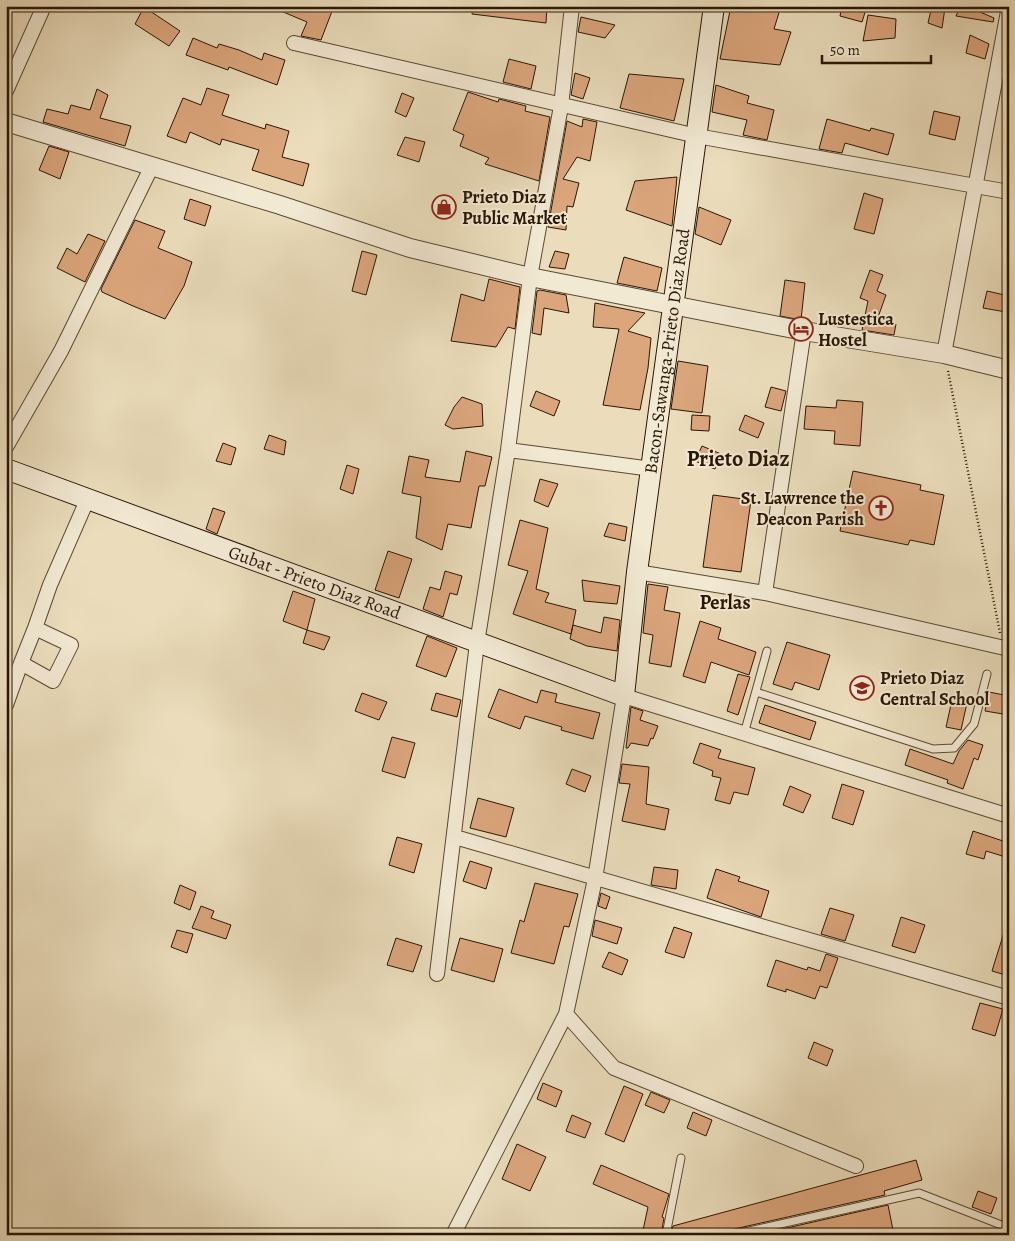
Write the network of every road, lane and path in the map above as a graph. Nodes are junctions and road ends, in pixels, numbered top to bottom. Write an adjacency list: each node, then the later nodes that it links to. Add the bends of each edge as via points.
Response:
1 (44, 6): 6 (street)
2 (572, 6): 7 (street)
3 (714, 6): 9 (main road, Bacon-Sawanga-Prieto Diaz Road)
4 (1009, 6): 11 (street)
5 (294, 43): 7 (street)
6 (6, 92)
7 (561, 106): 9 (street); 13 (street)
8 (6, 122): 10 (street)
9 (697, 136): 11 (street); 14 (main road, Bacon-Sawanga-Prieto Diaz Road)
10 (152, 166): 13 (street, via 410,248); 18 (street, via 61,350)
11 (976, 185): 12 (street); 16 (street)
12 (1009, 192)
13 (530, 277): 14 (street); 19 (street)
14 (674, 305): 15 (street); 21 (main road, Bacon-Sawanga-Prieto Diaz Road)
15 (804, 331): 16 (street); 24 (street)
16 (944, 354): 17 (street); 27 (path)
17 (1009, 370)
18 (6, 447)
19 (508, 450): 21 (street); 26 (street)
20 (6, 469): 22 (main road, Gubat - Prieto Diaz Road)
21 (652, 469): 23 (main road, Bacon-Sawanga-Prieto Diaz Road)
22 (88, 498): 25 (street); 26 (main road, Gubat - Prieto Diaz Road)
23 (637, 572): 24 (street); 32 (main road, Bacon-Sawanga-Prieto Diaz Road)
24 (765, 593): 27 (street)
25 (35, 628): 29 (street); 29 (street, via 72,645 53,682)
26 (477, 643): 32 (main road, Gubat - Prieto Diaz Road); 36 (street)
27 (1006, 648)
28 (767, 652): 31 (lane)
29 (22, 664): 33 (street)
30 (987, 674): 31 (lane, via 974,724 954,748 933,749)
31 (756, 692): 34 (lane)
32 (624, 696): 34 (street); 37 (street)
33 (6, 705)
34 (744, 734): 35 (street)
35 (1009, 816)
36 (455, 837): 37 (street); 38 (street)
37 (595, 879): 39 (street); 40 (street)
38 (437, 974)
39 (1009, 998)
40 (566, 1014): 42 (street, via 614,1068); 44 (street)
41 (681, 1158): 45 (lane)
42 (856, 1166)
43 (1009, 1228): 46 (lane, via 919,1194)
44 (453, 1235)
45 (666, 1235)
46 (731, 1235)

